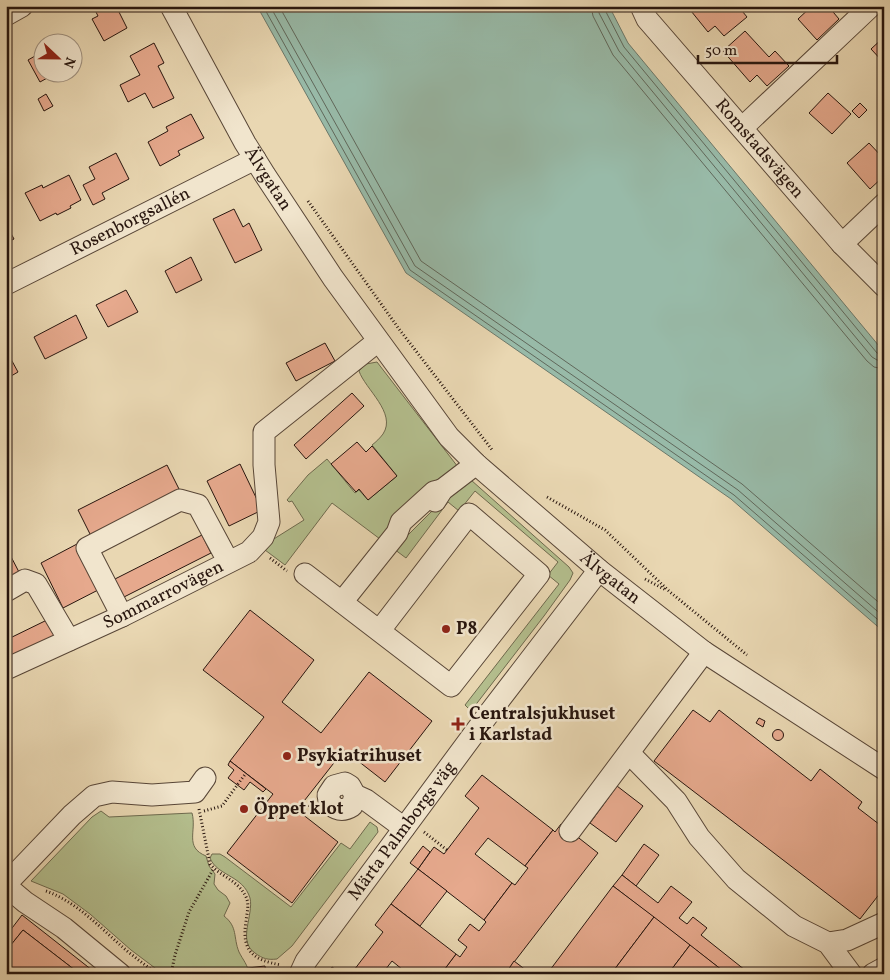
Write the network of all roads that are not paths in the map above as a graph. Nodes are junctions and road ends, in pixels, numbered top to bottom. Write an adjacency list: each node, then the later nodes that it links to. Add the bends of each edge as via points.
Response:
1 (22, 6): 5 (street)
2 (171, 6): 7 (street, Älvgatan)
3 (641, 6): 6 (street, Romstadsvägen, via 647,19)
4 (871, 6): 6 (street)
5 (6, 15)
6 (742, 128): 9 (street, Romstadsvägen)
7 (255, 159): 10 (street, Rosenborgsallén); 12 (street, Älvgatan)
8 (884, 204): 9 (street)
9 (842, 244): 11 (street, Romstadsvägen)
10 (6, 284)
11 (884, 286)
12 (378, 342): 13 (street, Älvgatan, via 449,438); 14 (street, Sommarrovägen, via 264,432 269,522 255,547)
13 (476, 464): 15 (street, Älvgatan); 18 (street, via 442,490 407,528 397,533)
14 (228, 561): 19 (street, Sommarrovägen); 19 (street, via 198,505 180,500 87,548)
15 (599, 570): 22 (street, Älvgatan); 28 (street, Märta Palmborgs väg, via 490,712)
16 (305, 574): 18 (street)
17 (6, 590): 21 (street, via 25,580 36,584)
18 (342, 602): 20 (street)
19 (122, 616): 21 (street, Sommarrovägen)
20 (380, 630): 20 (street, via 451,686 539,574 469,514)
21 (69, 640): 23 (street, Sommarrovägen)
22 (704, 652): 24 (street); 25 (street, Älvgatan)
23 (6, 669)
24 (629, 753): 29 (street); 32 (street, via 676,801 699,837 736,879 794,926)
25 (884, 769)
26 (198, 793): 30 (street, via 152,795 112,792 94,796)
27 (355, 795): 28 (street)
28 (411, 828): 34 (street, Märta Palmborgs väg, via 306,961)
29 (570, 831)
30 (6, 885): 35 (street)
31 (884, 923): 32 (street, via 847,940)
32 (828, 943): 36 (street)
33 (884, 968): 37 (street)
34 (291, 969)
35 (120, 974)
36 (851, 974)
37 (873, 974)

